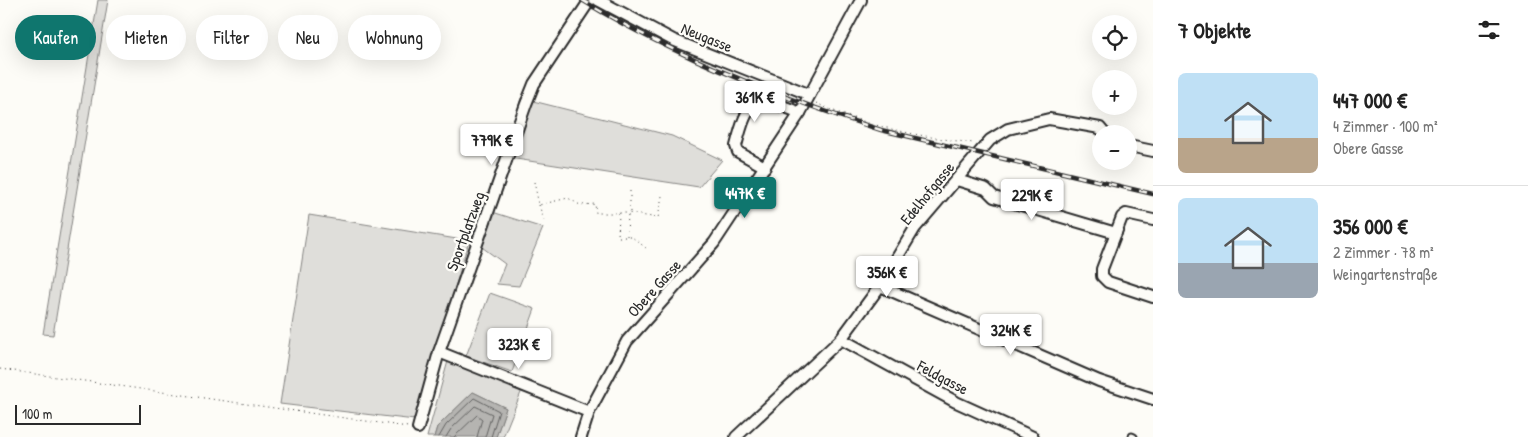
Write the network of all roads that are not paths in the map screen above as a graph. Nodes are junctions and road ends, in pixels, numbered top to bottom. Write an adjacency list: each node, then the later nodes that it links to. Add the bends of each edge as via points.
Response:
1 (590, 0): 16 (street, Sportplatzweg, via 534,84)
2 (598, 0): 4 (street, Neugasse, via 673,40)
3 (861, 0): 4 (street, Obere Gasse)
4 (808, 95): 5 (street, Obere Gasse)
5 (800, 113): 9 (street, Obere Gasse); 9 (street, via 764,101 754,103 746,113 736,146 738,152)
6 (1092, 127): 10 (street, Edelhofgasse, via 1049,119 1008,129 984,147)
7 (1137, 148): 8 (street)
8 (1153, 151)
9 (765, 167): 18 (street, Obere Gasse, via 714,243 627,341)
10 (956, 180): 12 (street, via 986,189 994,197); 13 (street, Edelhofgasse, via 915,228)
11 (1153, 220): 12 (street, via 1126,214)
12 (1116, 233): 14 (street, via 1102,276 1108,282)
13 (880, 286): 15 (street, Edelhofgasse); 17 (street, via 1100,381)
14 (1153, 297)
15 (841, 339): 21 (street, Edelhofgasse); 22 (street, Feldgasse, via 956,402)
16 (439, 352): 18 (street); 19 (street, Sportplatzweg)
17 (1153, 399)
18 (589, 412): 20 (street, Obere Gasse)
19 (418, 428)
20 (581, 437)
21 (736, 437)
22 (1034, 437)

